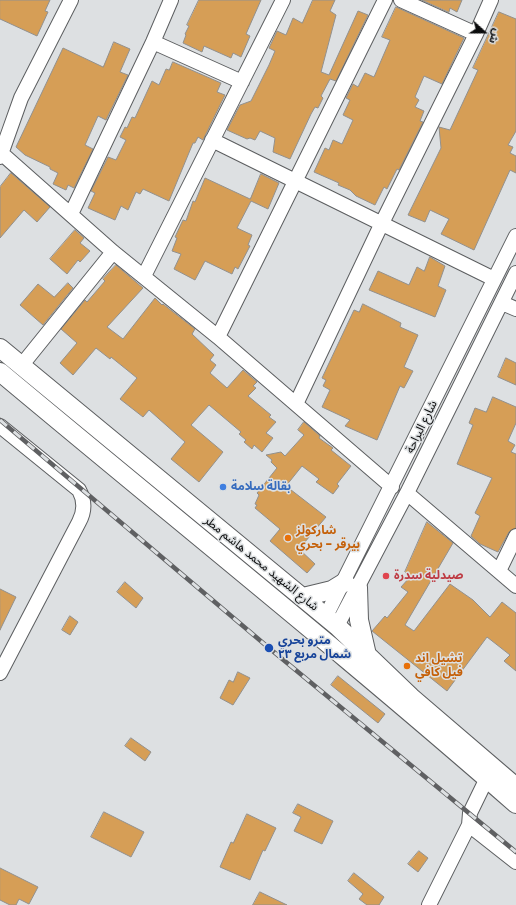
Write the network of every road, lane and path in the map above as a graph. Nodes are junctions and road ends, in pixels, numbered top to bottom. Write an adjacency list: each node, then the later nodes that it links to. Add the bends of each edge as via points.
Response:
1 (71, 0): 11 (street, via 21,98)
2 (170, 0): 8 (street)
3 (283, 0): 9 (street)
4 (385, 0): 12 (street)
5 (400, 0): 7 (street)
6 (491, 0): 7 (street)
7 (476, 34): 14 (street)
8 (153, 42): 9 (street); 13 (street)
9 (242, 82): 10 (street)
10 (212, 140): 12 (street); 18 (street)
11 (1, 154): 13 (street)
12 (294, 180): 14 (street); 22 (street)
13 (71, 214): 16 (street)
14 (381, 225): 19 (street); 26 (street)
15 (516, 236): 19 (street, شارع البراحة)
16 (113, 252): 18 (street); 24 (street)
17 (516, 274): 20 (street, شارع البراحة)
18 (144, 276): 22 (street)
19 (494, 279): 28 (street, شارع البراحة)
20 (502, 303): 21 (street); 29 (street, شارع البراحة)
21 (516, 309)
22 (218, 337): 26 (street)
23 (0, 348): 24 (main road, شارع الشهيد محمد هاشم مطر)
24 (21, 366): 34 (main road, شارع الشهيد محمد هاشم مطر)
25 (0, 372): 38 (main road, شارع الشهيد محمد هاشم مطر)
26 (296, 404): 28 (street)
27 (0, 426): 37 (street, via 79,490 84,509)
28 (392, 487): 32 (street, شارع البراحة)
29 (407, 493): 31 (street); 32 (street, شارع البراحة)
30 (516, 536): 31 (street)
31 (499, 571): 33 (street)
32 (351, 584): 34 (main road); 35 (street, شارع البراحة); 36 (main road)
33 (516, 586)
34 (303, 597): 35 (main road, شارع الشهيد محمد هاشم مطر)
35 (332, 621): 36 (main road, شارع الشهيد محمد هاشم مطر)
36 (368, 655): 39 (main road, شارع الشهيد محمد هاشم مطر, via 411,697)
37 (0, 673)
38 (487, 778): 40 (main road, شارع الشهيد محمد هاشم مطر); 41 (street, via 470,813)
39 (516, 787)
40 (516, 804)
41 (469, 825): 42 (street); 43 (street)
42 (516, 862)
43 (429, 905)

